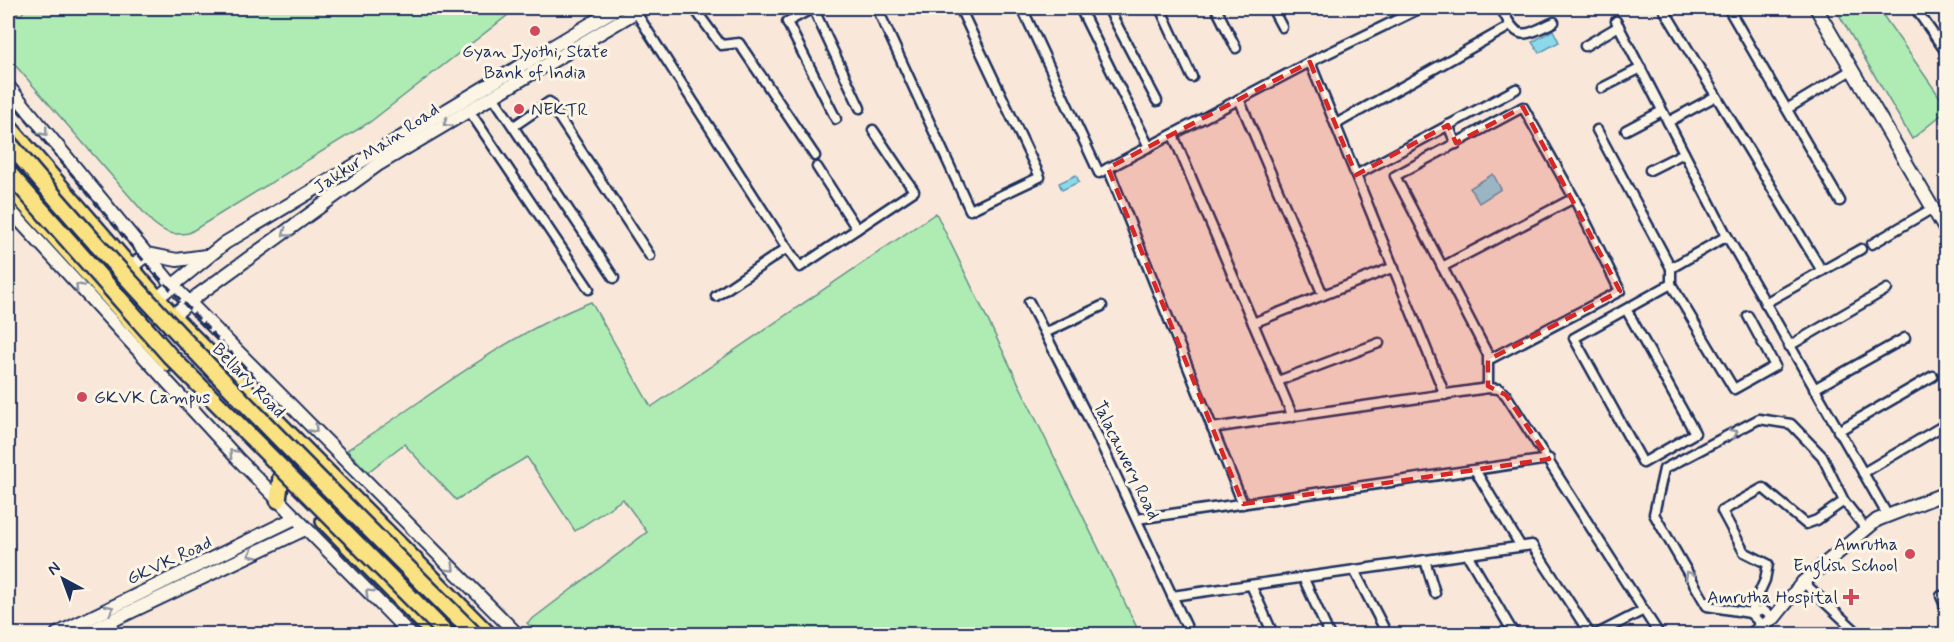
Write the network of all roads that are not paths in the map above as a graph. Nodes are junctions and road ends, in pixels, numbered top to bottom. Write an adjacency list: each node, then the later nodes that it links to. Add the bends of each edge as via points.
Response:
1 (617, 8): 74 (street, Jakkur Main Road)
2 (694, 8): 56 (street, via 721,45 739,43)
3 (813, 8): 38 (street); 42 (street, via 787,22)
4 (877, 8): 5 (street, via 970,210 1040,177)
5 (960, 8)
6 (1022, 8): 58 (street, via 1099,173)
7 (1080, 8): 54 (street)
8 (1120, 8): 19 (street)
9 (1160, 8): 30 (street)
10 (1216, 8): 25 (street)
11 (1272, 8): 23 (street)
12 (1421, 8): 20 (street)
13 (1501, 8): 22 (street)
14 (1663, 8): 35 (street)
15 (1728, 8): 40 (street)
16 (1816, 8): 29 (street)
17 (1915, 8): 26 (street)
18 (639, 9): 34 (street, Jakkur Main Road); 71 (street)
19 (1110, 10): 37 (street)
20 (1402, 12): 27 (street)
21 (1554, 22): 22 (street, via 1523,35)
22 (1510, 26): 44 (street)
23 (1282, 27)
24 (1585, 46): 28 (street, via 1618,24)
25 (1236, 48)
26 (1947, 52)
27 (1310, 62): 36 (street); 44 (street)
28 (1641, 68): 32 (street); 41 (street)
29 (1853, 69): 40 (street); 66 (street)
30 (1192, 77)
31 (8, 86): 73 (street, one-way to 73)
32 (1602, 88)
33 (1516, 89): 45 (street)
34 (492, 95): 39 (street, Jakkur Main Road); 47 (street)
35 (1716, 96): 43 (street); 80 (street)
36 (1239, 99): 51 (street); 86 (street)
37 (1157, 101)
38 (860, 108)
39 (468, 109): 84 (street); 90 (street, Jakkur Main Road, one-way to 90, via 379,164)
40 (1787, 109): 64 (street)
41 (1662, 111): 43 (street); 48 (street)
42 (836, 119)
43 (1668, 122): 55 (street)
44 (1336, 124): 61 (street)
45 (1448, 125): 53 (street); 61 (street)
46 (8, 126): 78 (highway, Bellary Road)
47 (514, 126): 75 (street, via 549,102); 81 (street)
48 (1626, 129)
49 (873, 130): 67 (street, via 914,191)
50 (1597, 130): 79 (street)
51 (1173, 135): 54 (street); 96 (street)
52 (8, 142): 147 (highway, Bellary Road, bridge, via 175,331)
53 (1456, 144): 63 (street, via 1523,107); 77 (street, via 1395,176)
54 (1149, 147): 58 (street)
55 (1684, 153): 59 (street); 69 (street)
56 (815, 156)
57 (817, 167): 67 (street)
58 (1108, 168): 111 (street)
59 (1650, 170)
60 (8, 172): 146 (highway, Bellary Road, bridge, via 170,356)
61 (1356, 175): 76 (street)
62 (8, 185): 97 (highway)
63 (1574, 198): 77 (street); 103 (street, via 1620,291)
64 (1840, 201)
65 (8, 208): 97 (street, one-way to 65)
66 (1933, 208): 68 (street); 70 (street)
67 (857, 229): 71 (street, via 800,267)
68 (1947, 231)
69 (1727, 237): 79 (street); 91 (street)
70 (1872, 244)
71 (787, 248): 87 (street)
72 (1861, 249): 80 (street)
73 (147, 254): 74 (street, via 177,260); 78 (street); 83 (street)
74 (210, 255): 83 (street, Jakkur Main Road)
75 (650, 256)
76 (1394, 267): 86 (street); 108 (street)
77 (1442, 267): 103 (street)
78 (130, 268): 88 (highway, Bellary Road)
79 (1671, 268): 82 (street)
80 (1822, 271): 91 (street)
81 (614, 278)
82 (1671, 284): 93 (street); 94 (street, via 1734,389 1775,366)
83 (172, 285): 88 (street, Jakkur Main Road); 90 (street)
84 (589, 289)
85 (1887, 289): 102 (street)
86 (1323, 295): 96 (street)
87 (716, 296)
88 (156, 298): 95 (highway, Bellary Road); 97 (street, Jakkur Main Road)
89 (1029, 302): 98 (street, Talacauvery Road)
90 (189, 303): 95 (street, Jakkur Main Road); 149 (street, one-way to 149)
91 (1765, 303): 102 (street)
92 (1102, 306): 98 (street)
93 (1626, 309): 93 (street, via 1574,338 1643,463 1695,433)
94 (1748, 316)
95 (173, 317): 100 (street, Jakkur Main Road); 148 (highway, Bellary Road)
96 (1253, 323): 105 (street)
97 (123, 326): 100 (highway)
98 (1047, 332): 123 (street, Talacauvery Road)
99 (1905, 338): 107 (street)
100 (140, 343): 116 (highway); 118 (street, one-way to 100)
101 (1379, 343): 105 (street)
102 (1790, 346): 107 (street)
103 (1488, 360): 106 (street)
104 (1933, 376): 112 (street)
105 (1278, 381): 109 (street)
106 (1488, 388): 108 (street); 113 (street, via 1499,389 1506,395)
107 (1815, 389): 112 (street)
108 (1445, 394): 109 (street)
109 (1293, 417): 111 (street)
110 (1947, 424): 115 (street)
111 (1212, 428): 120 (street)
112 (1838, 431): 115 (street)
113 (1549, 459): 114 (street); 137 (street)
114 (1475, 470): 120 (street); 126 (street)
115 (1863, 473): 121 (street)
116 (281, 477): 118 (highway); 145 (highway)
117 (1947, 493): 121 (street)
118 (278, 500): 122 (street)
119 (1844, 501): 125 (street); 138 (street, via 1806,524 1763,488 1722,511 1744,552 1768,564); 138 (street, one-way to 119, via 1707,606 1654,513 1664,469 1759,419 1791,424 1822,456)
120 (1243, 504): 123 (street)
121 (1888, 516): 125 (street)
122 (295, 518): 124 (street); 142 (street, GKVK Road, one-way to 122)
123 (1137, 519): 134 (street, Talacauvery Road)
124 (305, 529): 143 (street, GKVK Road, one-way to 143); 144 (street, one-way to 124)
125 (1866, 529): 131 (street)
126 (1520, 545): 127 (street); 154 (street, via 1536,547)
127 (1467, 554): 128 (street); 153 (street)
128 (1425, 560): 129 (street); 133 (street)
129 (1354, 570): 130 (street); 141 (street)
130 (1303, 577): 132 (street); 152 (street)
131 (1803, 582): 139 (street); 158 (street)
132 (1251, 585): 134 (street); 151 (street)
133 (1435, 593)
134 (1172, 596): 150 (street, Talacauvery Road)
135 (1941, 596): 136 (street)
136 (1947, 608)
137 (1644, 610): 155 (street); 156 (street)
138 (1751, 613): 139 (street, via 1763,610); 140 (street)
139 (1774, 618): 140 (street)
140 (1763, 626): 157 (street)
141 (1385, 630)
142 (57, 634)
143 (84, 634)
144 (410, 634)
145 (435, 634)
146 (447, 634)
147 (474, 634)
148 (488, 634)
149 (517, 634)
150 (1190, 634)
151 (1273, 634)
152 (1329, 634)
153 (1514, 634)
154 (1590, 634)
155 (1597, 634)
156 (1659, 634)
157 (1752, 634)
158 (1859, 634)

